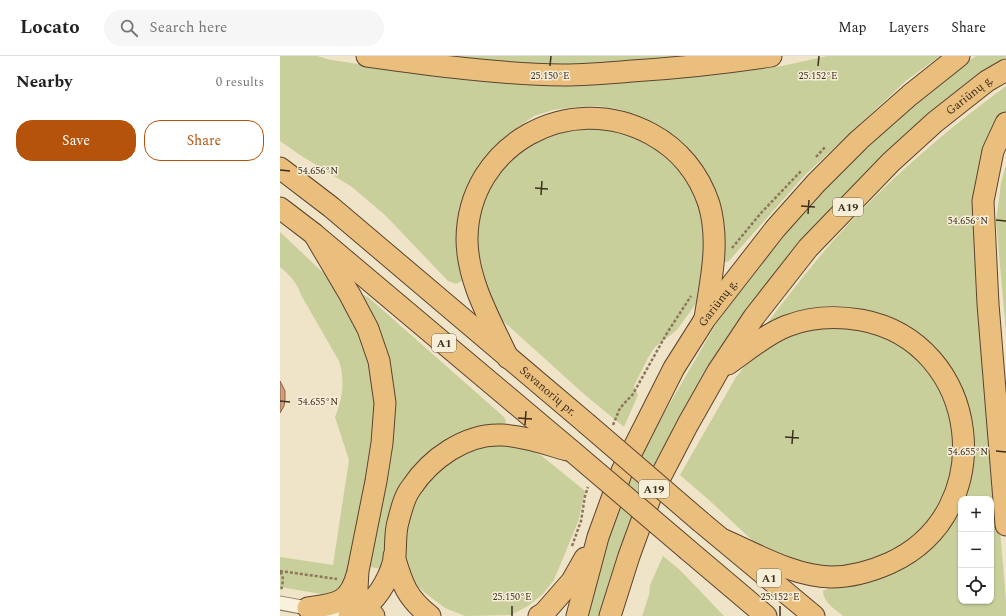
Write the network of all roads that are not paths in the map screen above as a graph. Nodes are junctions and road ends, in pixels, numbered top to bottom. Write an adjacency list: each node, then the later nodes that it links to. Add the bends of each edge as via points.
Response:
1 (367, 56): 2 (highway, via 447,67 565,75 662,69)
2 (771, 56)
3 (959, 56): 9 (highway, Gariūnų g., via 859,140 816,183 775,229)
4 (1006, 70): 11 (highway, Gariūnų g. / A19, via 935,122 891,162 808,248 754,317)
5 (1006, 123): 13 (highway, via 993,151 984,201 988,304)
6 (280, 168): 10 (highway, Savanorių pr. / A1, via 331,207)
7 (280, 208): 8 (highway, A1)
8 (314, 234): 12 (highway, A1); 17 (highway, via 368,329 379,361 385,403 376,481)
9 (705, 319): 10 (highway, via 714,256 714,235 709,206 694,174 673,148 631,124 600,118 582,117 566,120 534,131 505,152 482,181 471,209 467,240 471,274); 14 (highway, Gariūnų g., via 674,368 645,423 622,471)
10 (508, 358): 15 (highway, Savanorių pr. / A1, bridge)
11 (718, 371): 15 (highway, via 772,333 788,325 808,320 838,318 885,326 913,343 928,356 943,376 958,409 964,453 956,492 947,514 926,540 912,551 881,567 847,576 813,575 792,569); 24 (highway, Gariūnų g. / A19, via 652,493)
12 (574, 452): 16 (highway, via 518,437 500,435 475,438 456,447 435,461 410,489 397,524); 25 (highway, A1, bridge)
13 (1006, 525)
14 (598, 537): 22 (highway, via 572,581); 23 (highway, Gariūnų g.)
15 (724, 540): 26 (highway, Savanorių pr. / A1)
16 (394, 556): 20 (highway, via 383,585); 21 (highway, via 407,593 418,607)
17 (357, 576): 19 (highway, via 352,591 344,599 332,605); 20 (highway)
18 (280, 603): 19 (street)
19 (308, 608): 20 (street)
20 (360, 614)
21 (430, 616)
22 (539, 616)
23 (577, 616)
24 (610, 616)
25 (766, 616)
26 (814, 616)

